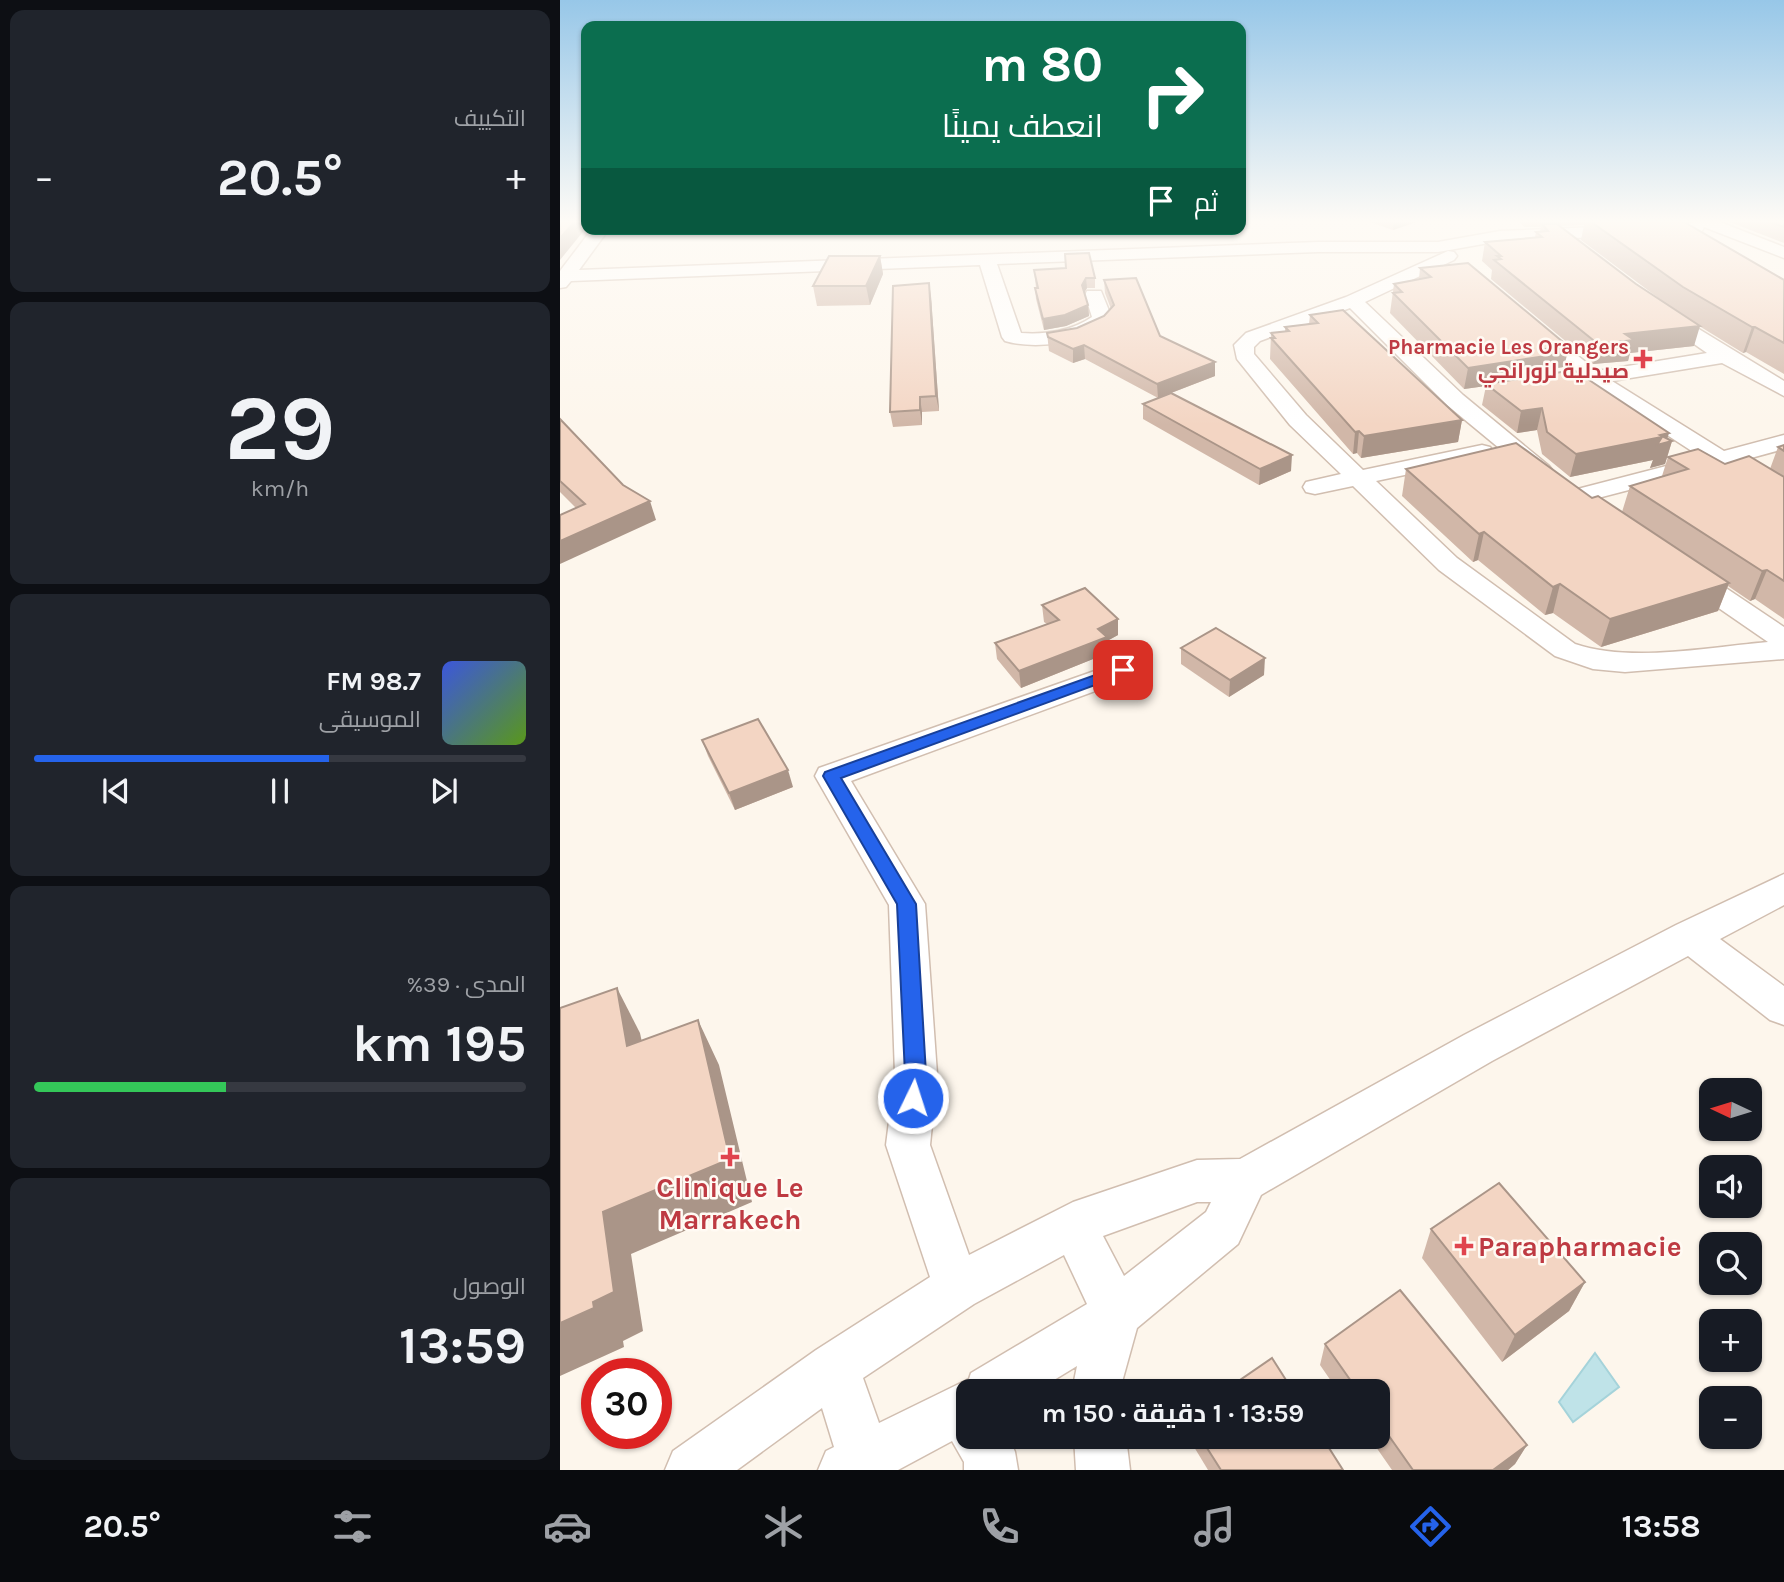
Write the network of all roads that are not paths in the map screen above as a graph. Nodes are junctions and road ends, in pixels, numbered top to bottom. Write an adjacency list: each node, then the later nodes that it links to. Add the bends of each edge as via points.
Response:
1 (997, 288): 3 (street, via 1012,337 1018,340 1096,325 1102,318)
2 (1374, 288): 4 (street)
3 (1094, 295)
4 (1353, 301): 12 (street); 16 (street, via 1254,337 1242,349 1298,420)
5 (1647, 302): 7 (street)
6 (1516, 314): 8 (street)
7 (1725, 356): 8 (street); 10 (street)
8 (1594, 379): 9 (street); 15 (street)
9 (1569, 383)
10 (1784, 390)
11 (1480, 397): 12 (street)
12 (1455, 400): 14 (street)
13 (1784, 442): 15 (street)
14 (1508, 446): 16 (street); 18 (street)
15 (1718, 459): 18 (street); 19 (street)
16 (1360, 479): 17 (street); 23 (street, via 1448,564 1578,656 1625,663)
17 (1315, 487)
18 (1575, 497): 20 (street)
19 (1784, 499)
20 (1596, 512)
21 (1670, 563): 22 (street)
22 (1784, 640)
23 (1784, 650)
24 (1123, 670): 30 (street, via 831,776 907,904 916,1074 908,1145)
25 (1784, 888): 26 (street)
26 (1689, 936): 27 (street); 28 (street, via 1394,1094)
27 (1784, 1008)
28 (1245, 1180): 29 (street, via 1197,1181); 31 (street, via 1222,1228)
29 (1073, 1224): 30 (street); 31 (street)
30 (957, 1287): 32 (street)
31 (1117, 1313): 33 (street); 34 (street)
32 (834, 1368): 38 (street); 39 (street)
33 (1021, 1379)
34 (1098, 1379)
35 (956, 1420): 38 (street)
36 (988, 1449): 40 (street)
37 (1102, 1449): 41 (street)
38 (855, 1465)
39 (692, 1470)
40 (991, 1470)
41 (1103, 1470)

